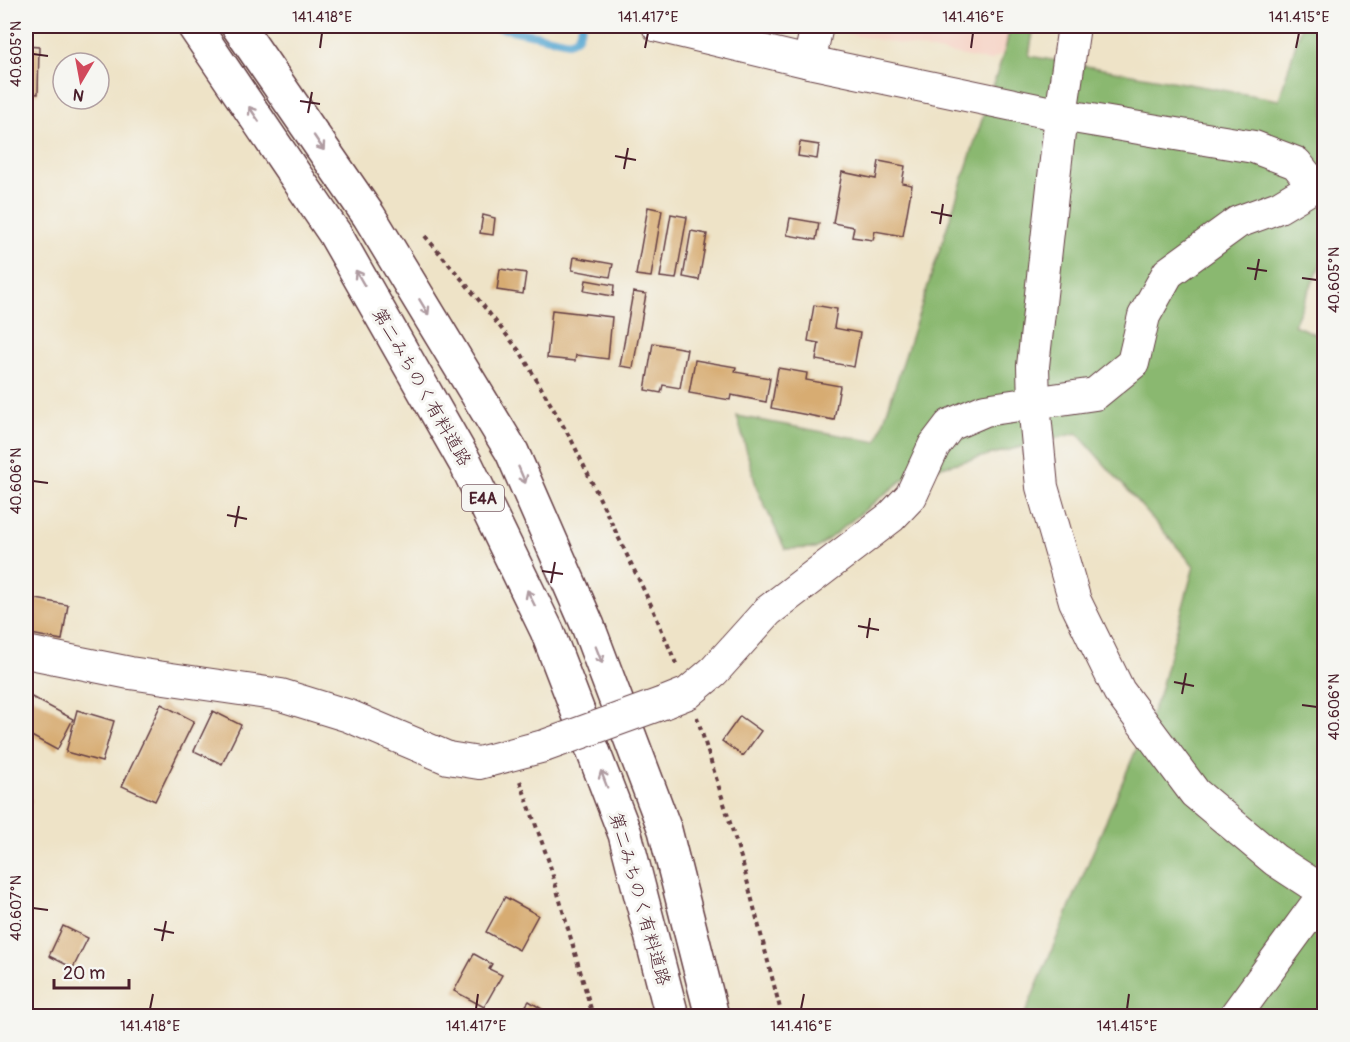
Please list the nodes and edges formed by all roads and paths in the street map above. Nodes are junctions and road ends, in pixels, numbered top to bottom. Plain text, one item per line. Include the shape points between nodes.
1 (194, 26) edge
2 (238, 26) edge
3 (658, 26) edge
4 (817, 26) edge
5 (1074, 26) edge
6 (809, 63) junction
7 (1061, 115) junction
8 (1320, 183) edge
9 (425, 237) dead end
10 (1034, 404) junction
11 (26, 652) edge
12 (675, 698) junction
13 (510, 755) junction
14 (1324, 893) edge
15 (593, 1017) edge
16 (672, 1017) edge
17 (712, 1017) edge
18 (782, 1017) edge
19 (1235, 1017) edge

16 -> 1 highway, 第二みちのく有料道路 / E4A via 625,834 547,631 466,464 335,234
2 -> 17 highway, E4A via 369,216 512,452 588,626 665,830
3 - 6 street
4 - 6 street
5 - 7 street
6 - 7 street
7 - 8 street via 1254,147 1296,163
7 - 10 street via 1033,366
8 - 10 street via 1278,207 1238,222 1168,273 1144,316 1133,363 1095,394
9 - 12 path via 521,353 566,431 652,607
10 - 12 street via 985,410 950,425 934,446 911,496 891,517 768,611 714,671
10 - 14 street via 1042,487 1075,601 1119,691 1195,793 1275,860
11 - 13 street via 130,673 281,695 349,716 448,758 479,764
12 - 13 street, bridge
12 - 18 path via 703,734 742,861
13 - 15 path via 549,862
14 - 19 street

